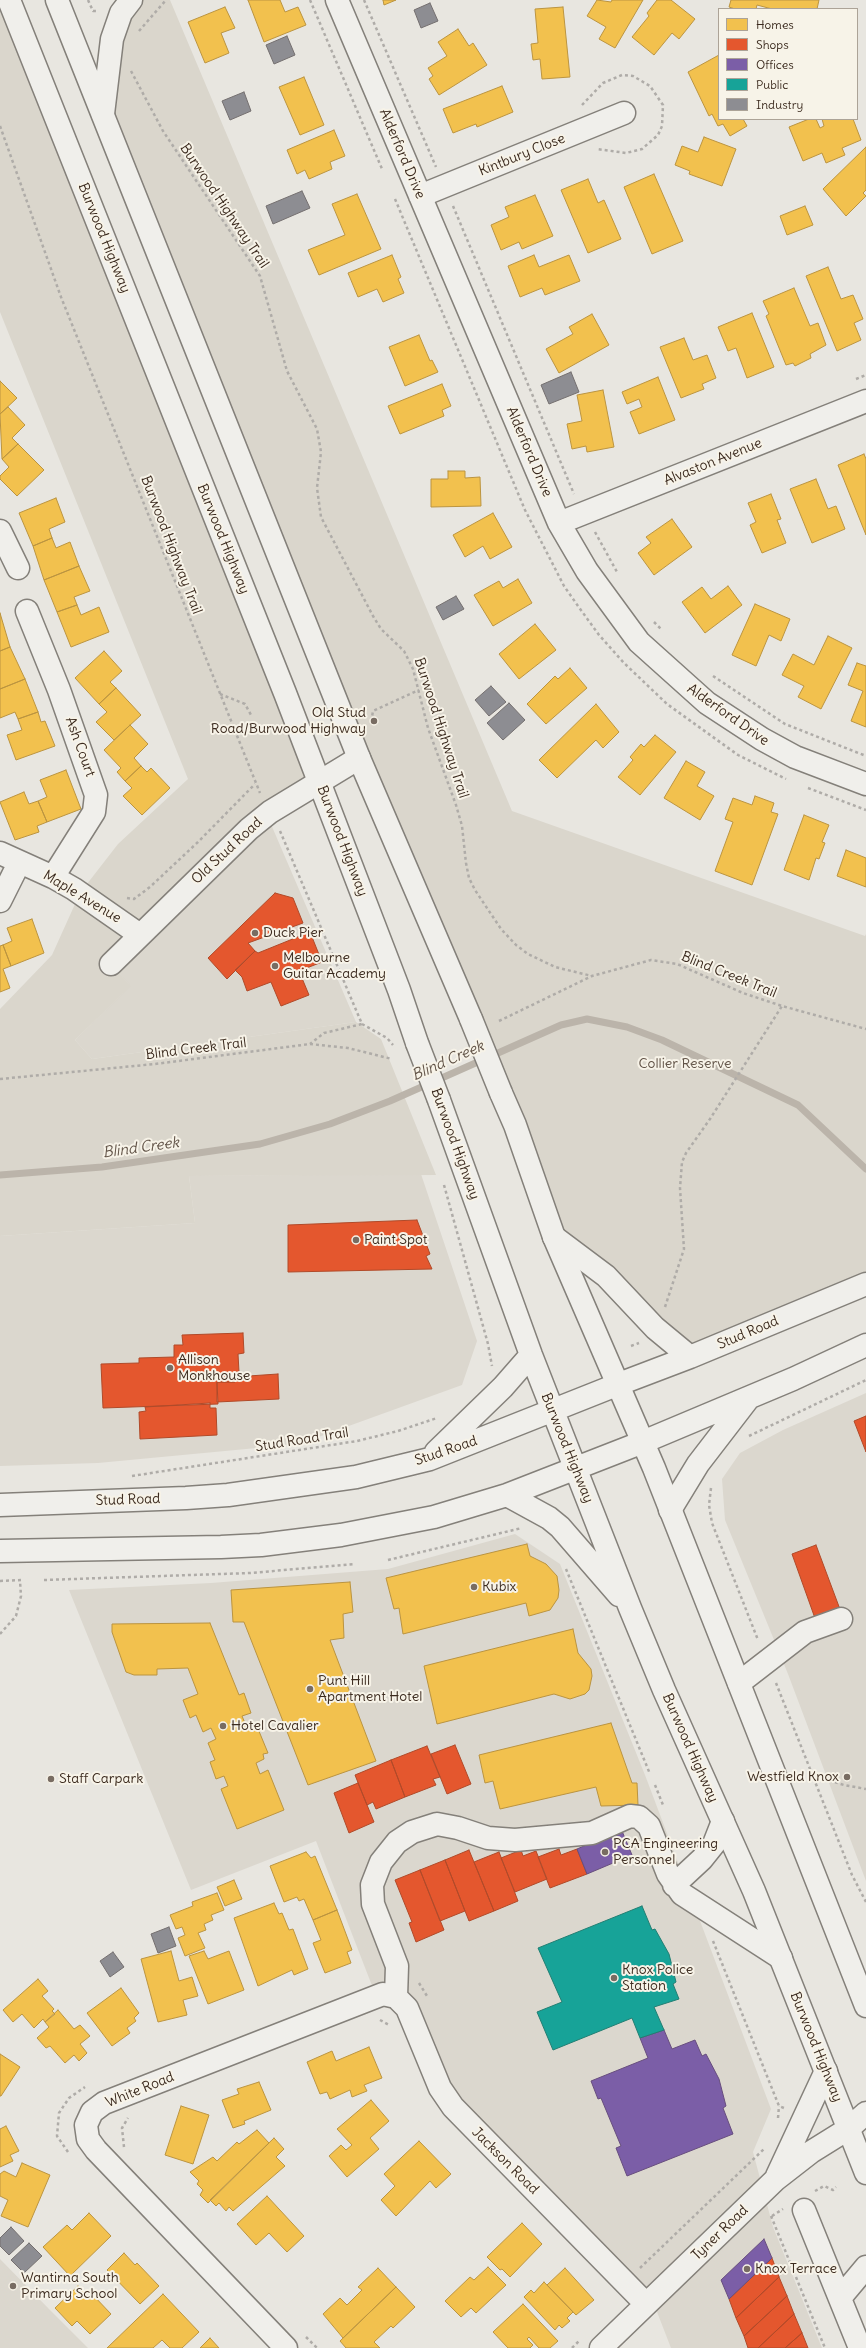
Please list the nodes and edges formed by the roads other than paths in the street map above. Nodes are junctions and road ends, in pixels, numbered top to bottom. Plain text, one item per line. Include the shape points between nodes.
1 (9, 0) edge
2 (57, 0) edge
3 (131, 0) edge
4 (337, 0) edge
5 (624, 113) dead end
6 (103, 114) junction
7 (420, 196) junction
8 (866, 401) edge
9 (560, 523) junction
10 (0, 531) edge
11 (18, 568) dead end
12 (27, 611) dead end
13 (359, 758) junction
14 (319, 782) junction
15 (866, 784) edge
16 (0, 853) edge
17 (20, 863) junction
18 (53, 877) junction
19 (0, 901) edge
20 (140, 935) junction
21 (111, 964) dead end
22 (554, 1237) junction
23 (866, 1284) edge
24 (866, 1345) edge
25 (531, 1355) junction
26 (690, 1357) junction
27 (619, 1384) junction
28 (748, 1398) junction
29 (553, 1412) junction
30 (643, 1442) junction
31 (430, 1459) junction
32 (577, 1469) junction
33 (507, 1495) junction
34 (0, 1505) edge
35 (670, 1510) junction
36 (0, 1551) edge
37 (630, 1608) junction
38 (841, 1619) dead end
39 (739, 1683) junction
40 (723, 1821) junction
41 (674, 1885) junction
42 (780, 1958) junction
43 (396, 1996) junction
44 (866, 2006) edge
45 (826, 2071) junction
46 (866, 2114) edge
47 (857, 2126) edge
48 (866, 2173) edge
49 (775, 2180) junction
50 (800, 2204) road end
51 (866, 2267) edge
52 (840, 2298) junction
53 (646, 2304) junction
54 (286, 2348) edge
55 (601, 2348) edge
56 (860, 2348) edge

1 - 14 main road, Burwood Highway
2 - 6 main road
3 - 6 main road via 121,13 112,39
4 - 7 main road, Alderford Drive
5 - 7 main road, Kintbury Close
6 - 13 main road
7 - 9 main road, Alderford Drive
8 - 9 main road, Alvaston Avenue
9 - 15 main road, Alderford Drive via 587,571 622,621 639,642 684,684 707,703 762,739 814,766
10 - 11 main road
12 - 18 main road, Ash Court via 62,698 96,795 94,812
13 - 14 main road, Old Stud Road
13 - 22 main road, bridge via 502,1093
14 - 20 main road, Old Stud Road via 270,812 249,829
14 - 25 main road, Burwood Highway, bridge via 399,990
16 - 17 main road, Maple Avenue
17 - 18 main road, Maple Avenue
17 - 19 main road
18 - 20 main road, Maple Avenue
20 - 21 main road, Old Stud Road
22 - 26 main road via 606,1276 655,1328
22 - 27 main road
23 - 26 main road, Stud Road
24 - 28 main road
25 - 29 main road, Burwood Highway
25 - 31 main road via 503,1387
26 - 27 main road, Stud Road
27 - 29 main road, Stud Road
27 - 30 main road
28 - 30 main road
28 - 35 main road via 698,1464
29 - 31 main road, Stud Road
29 - 32 main road, Burwood Highway
30 - 32 main road
30 - 35 main road
31 - 34 main road, Stud Road via 356,1477 228,1495
32 - 33 main road
32 - 37 main road, Burwood Highway
33 - 36 main road via 434,1517 302,1541 222,1547
33 - 37 main road via 549,1518 560,1527
35 - 39 main road
37 - 40 main road, Burwood Highway
38 - 39 main road via 805,1632
39 - 44 main road
40 - 41 main road via 714,1844
40 - 42 main road, Burwood Highway
41 - 42 main road via 689,1900
41 - 43 main road via 651,1829 643,1819 630,1816 592,1833 499,1840 437,1824 419,1828 391,1848 381,1862 372,1885 371,1894 398,1972
42 - 45 main road, Burwood Highway
43 - 53 main road, Jackson Road via 407,2008 440,2088 453,2107
43 - 54 main road, White Road via 376,1996 112,2100 92,2112 86,2125 88,2139 96,2150
45 - 47 main road, Burwood Highway
45 - 49 main road
46 - 47 main road, Tyner Road
47 - 48 main road, Burwood Highway
47 - 49 main road, Tyner Road via 811,2152
49 - 53 main road, Tyner Road
50 - 52 main road
51 - 52 main road
52 - 56 main road
53 - 55 main road, Tyner Road

